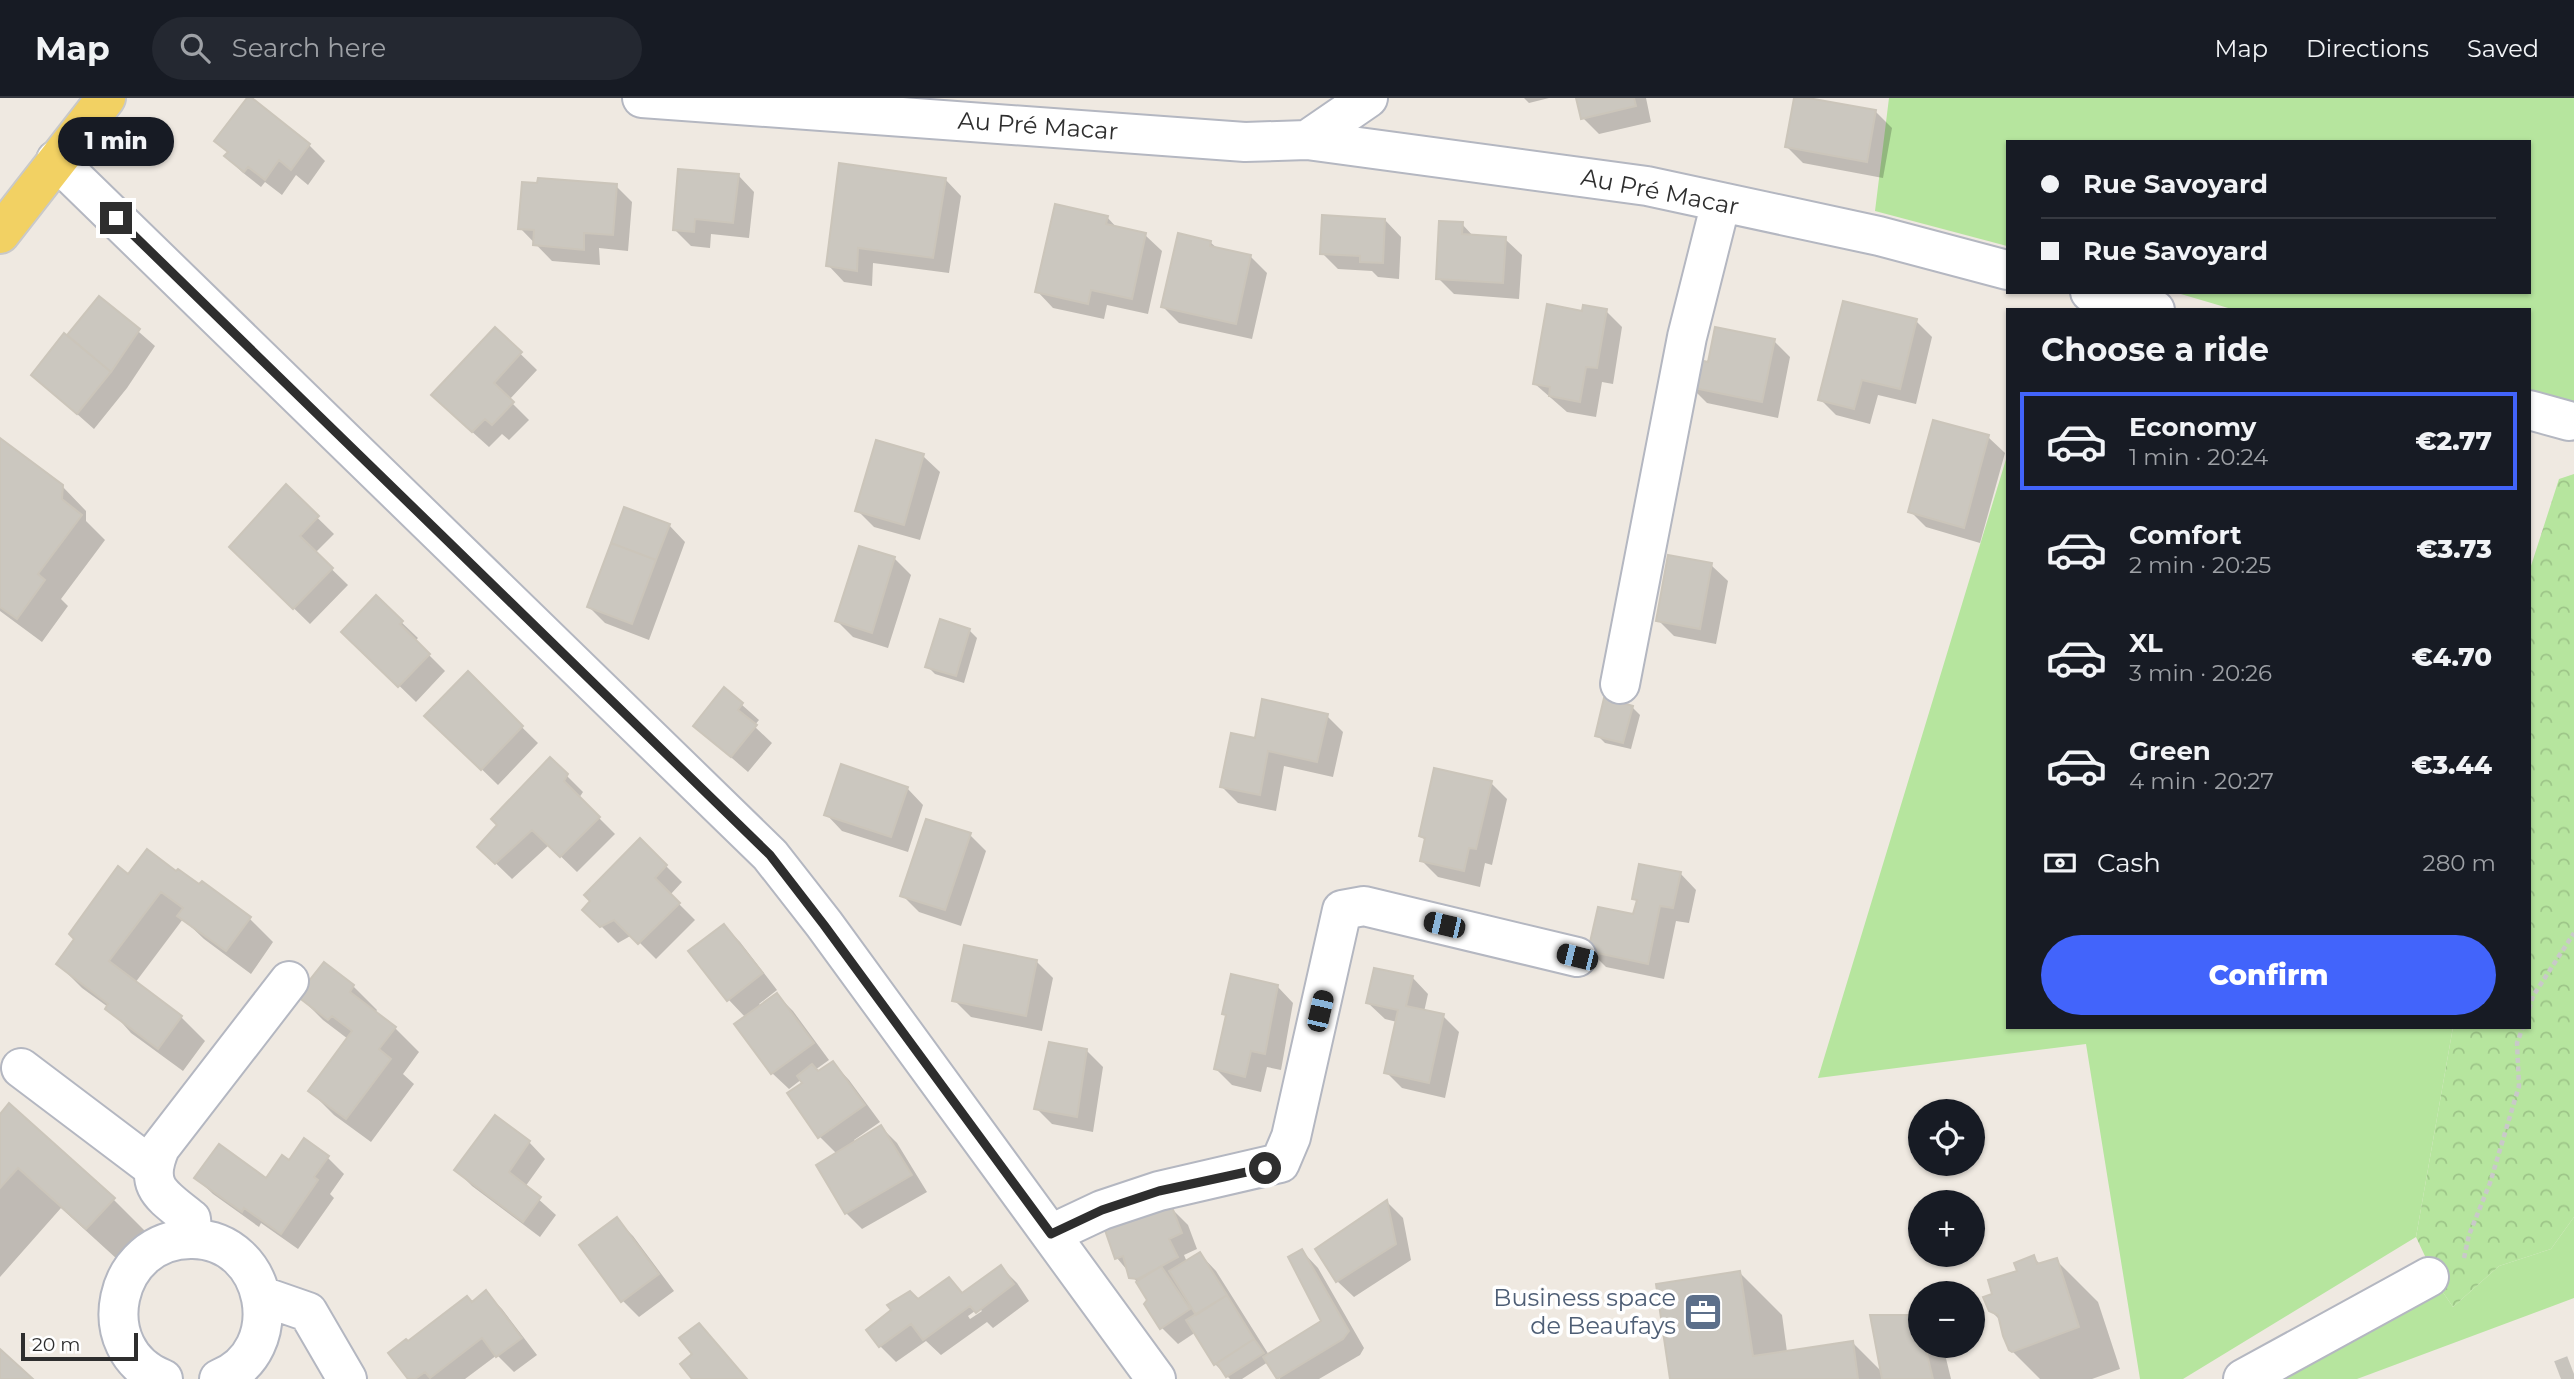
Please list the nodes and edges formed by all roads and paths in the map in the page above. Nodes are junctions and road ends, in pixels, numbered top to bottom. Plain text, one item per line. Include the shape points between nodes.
1 (106, 98) edge
2 (642, 98) edge
3 (1368, 98) edge
4 (1307, 140) junction
5 (56, 160) junction
6 (1721, 202) junction
7 (0, 234) edge
8 (2006, 270) edge
9 (2097, 294) edge
10 (2148, 308) edge
11 (2531, 411) edge
12 (2569, 421) dead end
13 (1620, 684) dead end
14 (2574, 933) edge
15 (1577, 957) dead end
16 (289, 981) dead end
17 (2531, 1002) edge
18 (2522, 1029) edge
19 (21, 1068) dead end
20 (152, 1167) junction
21 (1051, 1234) junction
22 (193, 1238) junction
23 (2429, 1277) joint
24 (262, 1296) junction
25 (163, 1379) edge
26 (219, 1379) edge
27 (347, 1379) edge
28 (1156, 1379) edge
29 (2243, 1379) edge

1 - 5 main road
2 - 4 street, Au Pré Macar via 1245,142
3 - 4 street
4 - 6 street, Au Pré Macar via 1634,184
5 - 7 main road
5 - 21 street via 770,855
6 - 8 street, Au Pré Macar
6 - 13 street via 1687,337
9 - 10 street
11 - 12 street
14 - 17 path
15 - 21 street via 1364,906 1342,910 1291,1137 1280,1163 1159,1191
16 - 20 street via 160,1148
18 - 23 path via 2517,1043 2519,1086 2462,1264
19 - 20 street
20 - 22 street via 158,1192 191,1219
21 - 28 street
22 - 24 street via 216,1243 237,1255 253,1274
22 - 25 street via 169,1242 147,1253 130,1270 120,1292 117,1316 123,1340 135,1360
23 - 29 street
24 - 26 street via 263,1321 257,1344 242,1363
24 - 27 street via 308,1312

